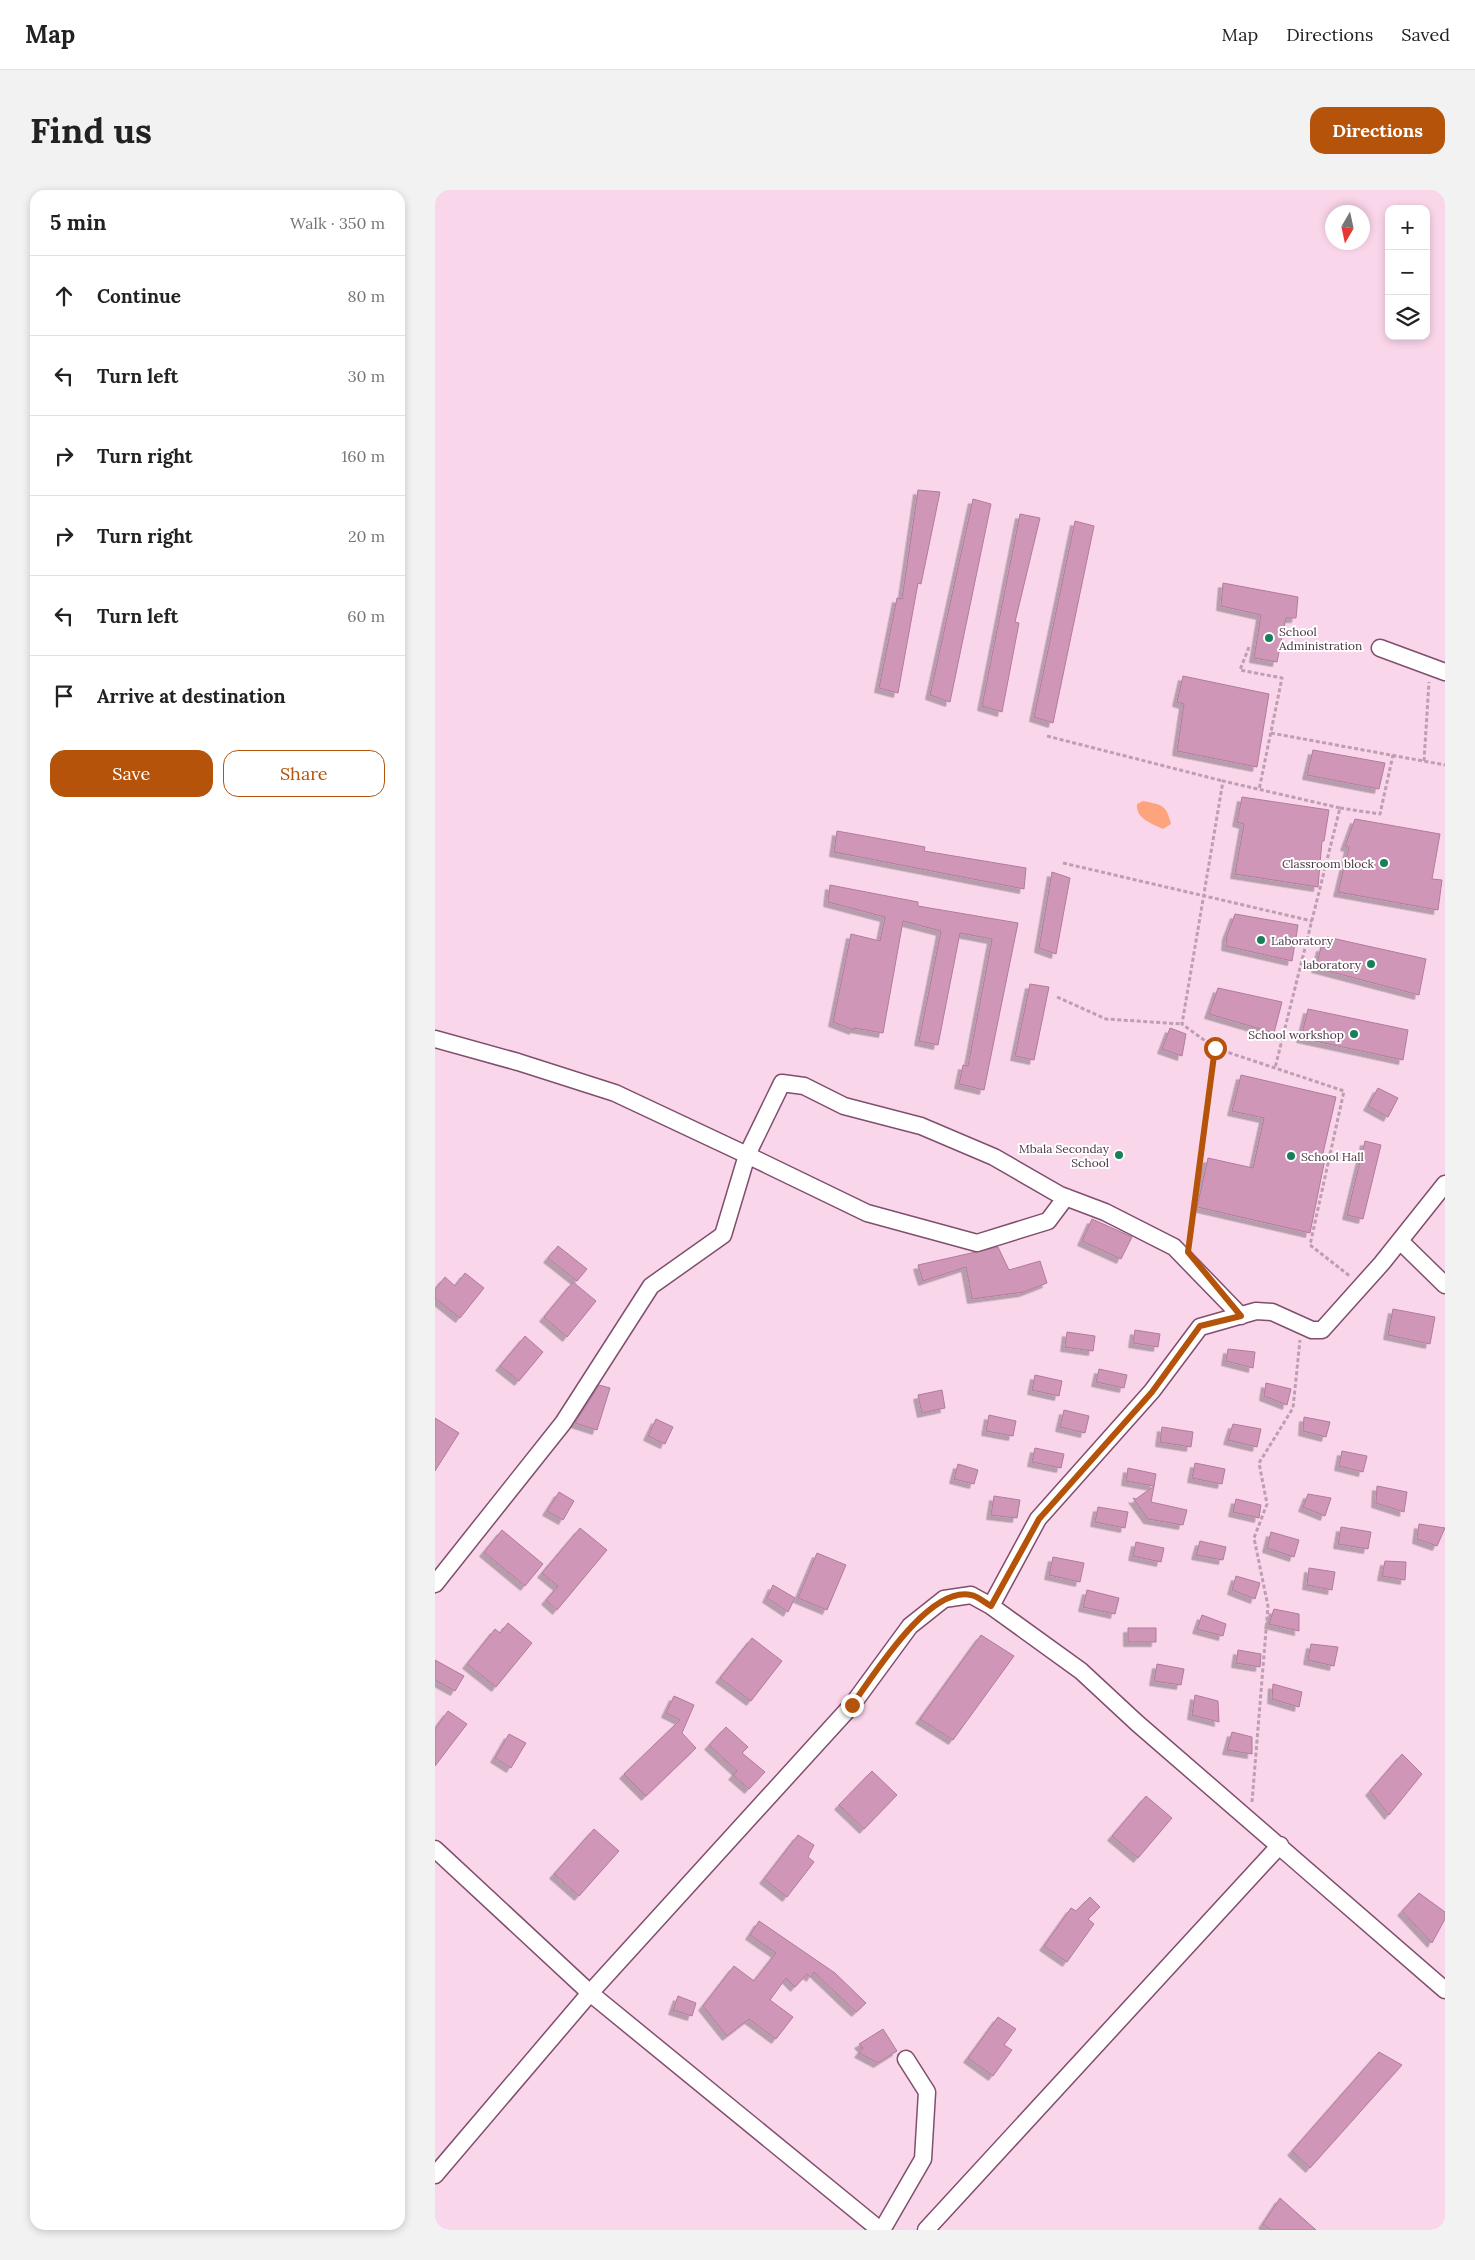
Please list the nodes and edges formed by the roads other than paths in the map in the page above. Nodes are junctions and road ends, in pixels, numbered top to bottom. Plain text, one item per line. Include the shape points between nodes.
1 (1380, 648) dead end
2 (1445, 672) edge
3 (435, 1040) edge
4 (747, 1155) junction
5 (1445, 1184) edge
6 (1066, 1197) junction
7 (1400, 1241) junction
8 (1445, 1285) edge
9 (1241, 1316) junction
10 (435, 1584) edge
11 (991, 1606) junction
12 (1280, 1845) junction
13 (435, 1849) edge
14 (1445, 1990) edge
15 (590, 1993) junction
16 (906, 2059) dead end
17 (435, 2174) edge
18 (881, 2230) edge
19 (926, 2230) edge

1 - 2 street
3 - 4 street via 615,1093
4 - 6 street via 867,1213 977,1243 1048,1221
4 - 6 street via 782,1083 803,1086 844,1106 921,1126 994,1157
4 - 10 street via 723,1235 651,1286 563,1423
5 - 7 street
6 - 9 street via 1105,1212 1174,1247
7 - 8 street
7 - 9 street via 1322,1330 1312,1330 1271,1312 1256,1310
9 - 11 street via 1200,1326 1152,1392 1039,1519
11 - 12 street via 1081,1671
11 - 15 street via 971,1595 944,1599 910,1626 852,1705
12 - 14 street
12 - 19 street
13 - 15 street
15 - 17 street
15 - 18 street
16 - 18 street via 927,2092 923,2159

